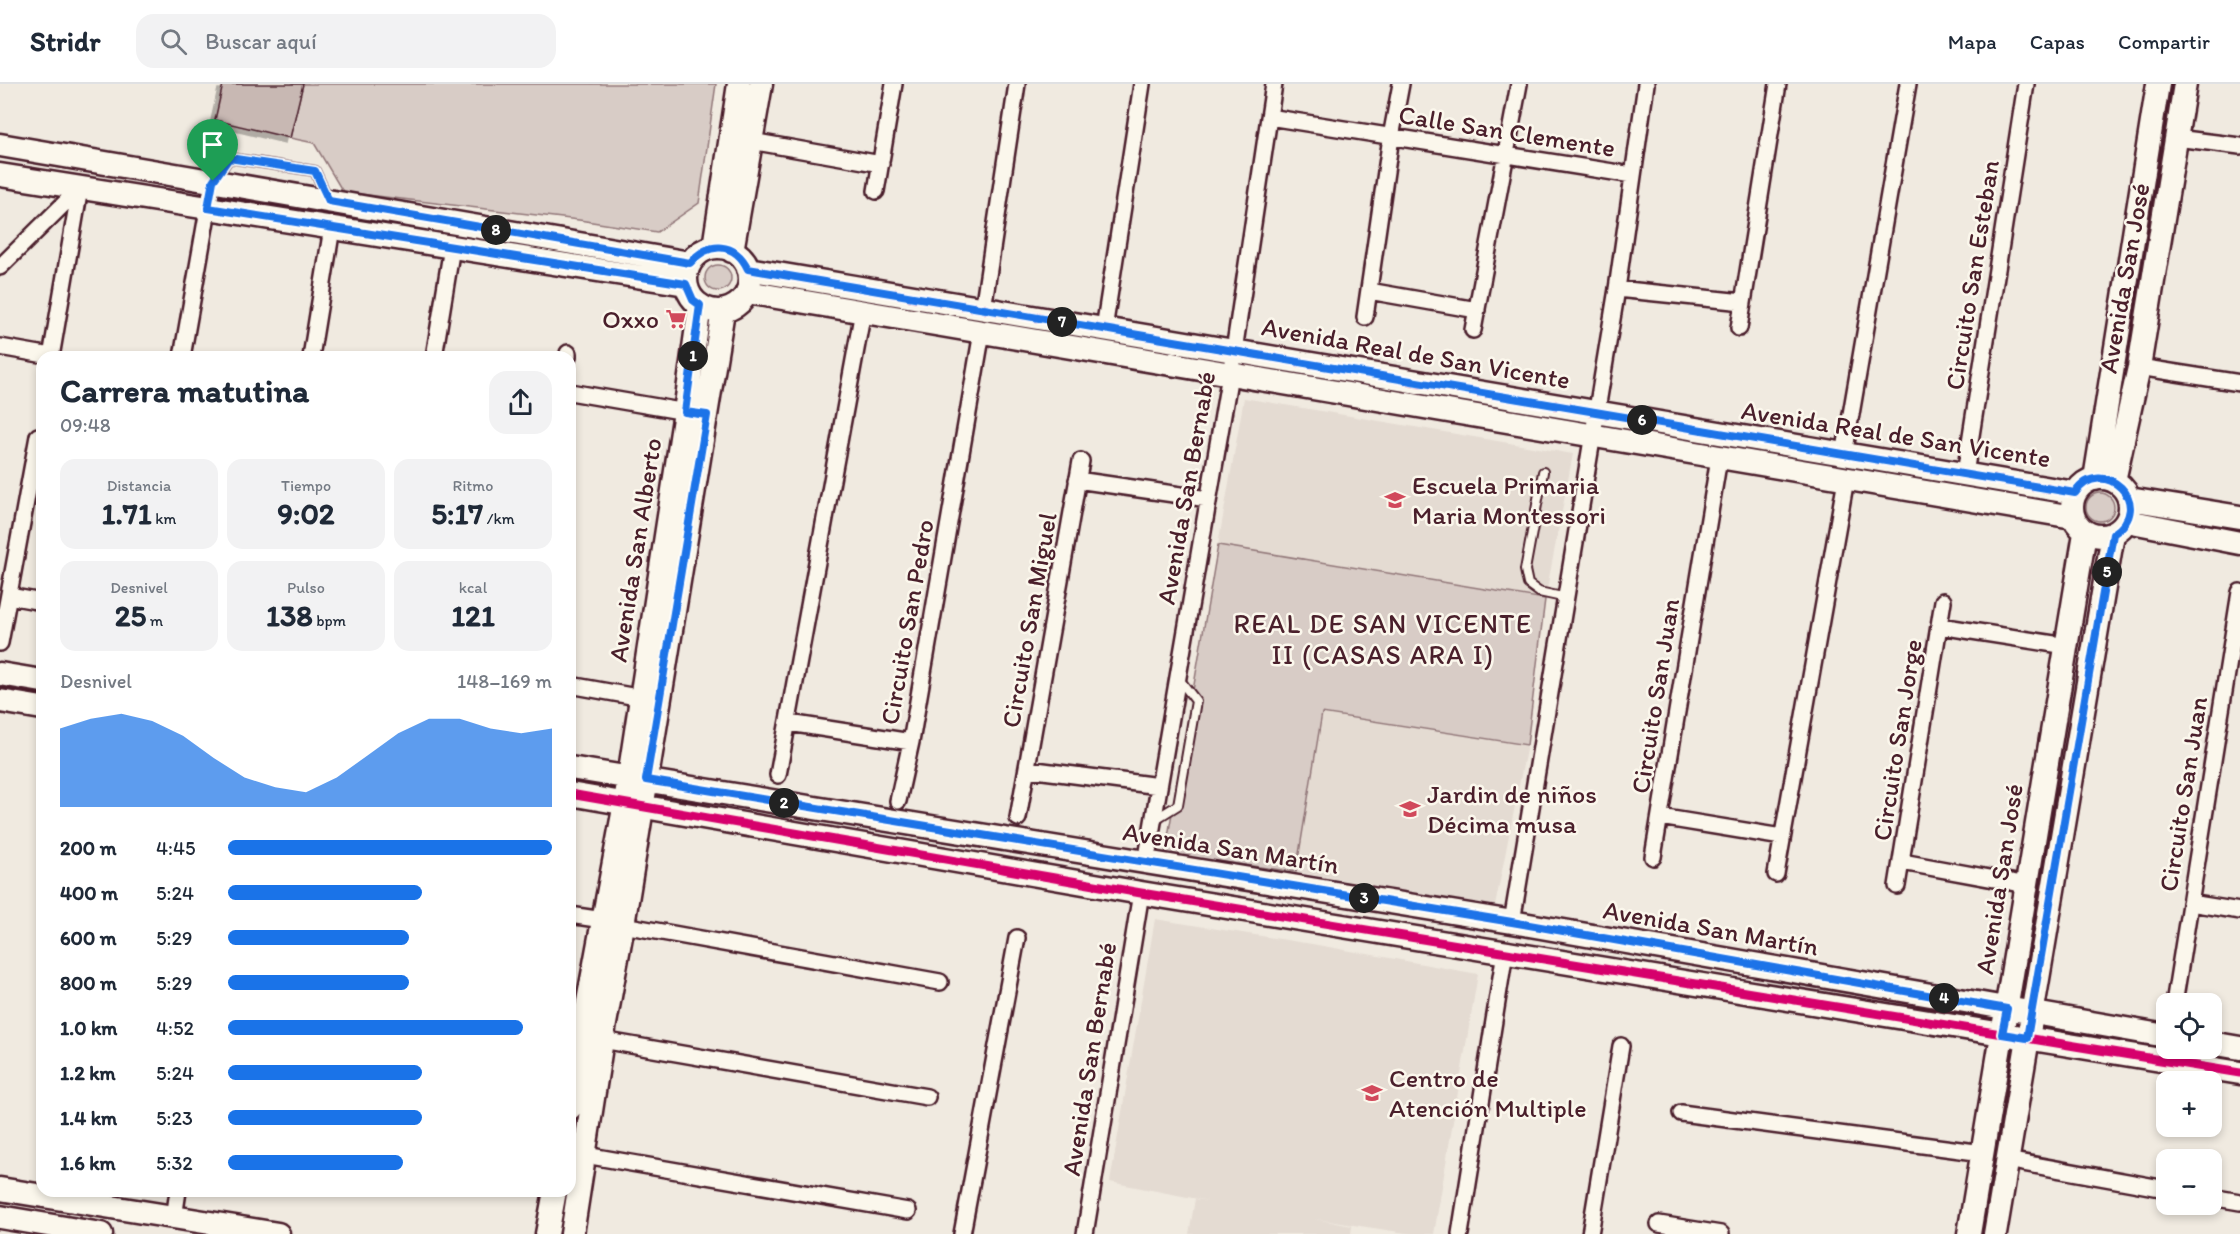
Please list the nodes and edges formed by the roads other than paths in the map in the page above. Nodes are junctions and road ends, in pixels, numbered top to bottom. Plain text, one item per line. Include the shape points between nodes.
1 (739, 84) edge
2 (761, 84) edge
3 (894, 84) edge
4 (1017, 84) edge
5 (1142, 84) edge
6 (1274, 84) edge
7 (1401, 84) edge
8 (1519, 84) edge
9 (1646, 84) edge
10 (1778, 84) edge
11 (1908, 84) edge
12 (2026, 84) edge
13 (2158, 84) edge
14 (2185, 84) edge
15 (1269, 117) junction
16 (1391, 137) junction
17 (2176, 138) junction
18 (751, 141) junction
19 (0, 145) edge
20 (2240, 146) edge
21 (1507, 155) junction
22 (881, 165) junction
23 (0, 175) edge
24 (1632, 175) junction
25 (213, 181) junction
26 (80, 188) junction
27 (876, 191) dead end
28 (208, 208) junction
29 (332, 228) junction
30 (452, 246) junction
31 (723, 249) junction
32 (0, 267) edge
33 (748, 269) junction
34 (688, 273) junction
35 (1617, 289) junction
36 (1369, 291) junction
37 (747, 292) junction
38 (1743, 303) junction
39 (700, 305) junction
40 (983, 309) junction
41 (1477, 310) junction
42 (723, 311) junction
43 (863, 311) junction
44 (1365, 317) dead end
45 (1739, 328) dead end
46 (1104, 329) junction
47 (1473, 330) dead end
48 (982, 332) junction
49 (0, 347) edge
50 (52, 351) edge
51 (184, 351) edge
52 (312, 351) edge
53 (435, 351) edge
54 (1234, 351) junction
55 (36, 353) edge
56 (2139, 367) junction
57 (1230, 374) junction
58 (2240, 383) edge
59 (576, 393) edge
60 (1596, 412) junction
61 (696, 413) junction
62 (1592, 435) junction
63 (1844, 455) junction
64 (1719, 458) junction
65 (1081, 461) dead end
66 (1543, 472) dead end
67 (1965, 474) junction
68 (36, 479) edge
69 (1846, 479) junction
70 (1077, 480) junction
71 (2104, 480) junction
72 (2075, 493) junction
73 (1208, 499) junction
74 (2240, 517) edge
75 (2123, 518) junction
76 (2079, 525) junction
77 (2240, 543) edge
78 (2240, 592) edge
79 (9, 596) junction
80 (1567, 598) junction
81 (36, 601) edge
82 (1943, 601) dead end
83 (1940, 626) junction
84 (0, 643) edge
85 (2067, 646) junction
86 (0, 674) edge
87 (1178, 678) junction
88 (36, 680) edge
89 (576, 686) edge
90 (650, 699) junction
91 (0, 701) edge
92 (36, 707) edge
93 (789, 723) junction
94 (910, 742) junction
95 (576, 769) edge
96 (1028, 769) junction
97 (778, 775) dead end
98 (637, 779) junction
99 (1159, 786) junction
100 (576, 795) edge
101 (898, 801) dead end
102 (633, 804) junction
103 (1660, 817) junction
104 (1018, 818) dead end
105 (1153, 821) junction
106 (1782, 837) junction
107 (1653, 857) dead end
108 (1902, 862) junction
109 (1146, 863) junction
110 (1776, 874) dead end
111 (2027, 885) junction
112 (1897, 886) dead end
113 (1141, 893) junction
114 (2190, 903) junction
115 (2240, 911) edge
116 (576, 916) edge
117 (613, 922) junction
118 (1512, 922) junction
119 (1017, 938) dead end
120 (1505, 952) junction
121 (940, 982) dead end
122 (2176, 993) edge
123 (2007, 1009) junction
124 (2032, 1014) junction
125 (2002, 1034) junction
126 (2156, 1034) edge
127 (584, 1038) edge
128 (2027, 1038) junction
129 (2222, 1045) edge
130 (1622, 1046) dead end
131 (2240, 1048) edge
132 (2240, 1073) edge
133 (576, 1078) edge
134 (927, 1097) dead end
135 (1681, 1113) dead end
136 (1983, 1153) junction
137 (585, 1155) junction
138 (2007, 1160) junction
139 (2156, 1187) edge
140 (0, 1189) edge
141 (36, 1192) edge
142 (42, 1197) edge
143 (64, 1197) edge
144 (177, 1197) edge
145 (554, 1197) edge
146 (2222, 1199) edge
147 (2240, 1202) edge
148 (908, 1211) dead end
149 (0, 1217) edge
150 (174, 1218) junction
151 (1659, 1224) dead end
152 (37, 1229) edge
153 (101, 1234) edge
154 (278, 1234) edge
155 (547, 1234) edge
156 (572, 1234) edge
157 (962, 1234) edge
158 (1085, 1234) edge
159 (1460, 1234) edge
160 (1590, 1234) edge
161 (1721, 1234) edge
162 (1969, 1234) edge
163 (1995, 1234) edge

1 - 31 street
2 - 18 street
3 - 22 street
4 - 40 street
5 - 46 street
6 - 15 street, Avenida San Bernabé
7 - 16 street
8 - 21 street
9 - 24 street
10 - 38 street
11 - 63 street
12 - 67 street, Circuito San Esteban
13 - 71 street, Avenida San José
14 - 17 street, Avenida San José
15 - 16 street, Calle San Clemente
15 - 54 street, Avenida San Bernabé
16 - 21 street, Calle San Clemente
16 - 36 street
17 - 20 street
17 - 56 street, Avenida San José
18 - 22 street
18 - 31 street
19 - 25 street
21 - 24 street, Calle San Clemente
21 - 41 street
22 - 27 street
23 - 26 street
24 - 35 street
25 - 28 street
25 - 34 street
26 - 28 street
26 - 32 street
26 - 50 street
28 - 29 street
28 - 51 street
29 - 30 street
29 - 52 street
30 - 34 street
30 - 53 street
31 - 33 street
31 - 34 street via 705,250
33 - 37 street
33 - 40 street, Avenida Real de San Vicente
34 - 39 street via 693,300
35 - 38 street
35 - 60 street
36 - 41 street
36 - 44 street
37 - 42 street via 738,304
37 - 43 street, Avenida Real de San Vicente
38 - 45 street
39 - 42 street
39 - 61 street, Avenida San Alberto
40 - 46 street, Avenida Real de San Vicente
41 - 47 street
42 - 61 street, Avenida San Alberto
43 - 48 street, Avenida Real de San Vicente
43 - 93 street
46 - 54 street, Avenida Real de San Vicente
48 - 57 street, Avenida Real de San Vicente
48 - 94 street, Circuito San Pedro
49 - 55 street
54 - 57 street, Avenida San Bernabé
54 - 60 street, Avenida Real de San Vicente
56 - 58 street
56 - 71 street, Avenida San José
57 - 62 street, Avenida Real de San Vicente
57 - 73 street, Avenida San Bernabé
59 - 61 street
60 - 62 street
60 - 63 street, Avenida Real de San Vicente
61 - 90 street, Avenida San Alberto
62 - 64 street, Avenida Real de San Vicente
62 - 80 street
63 - 67 street, Avenida Real de San Vicente
64 - 69 street, Avenida Real de San Vicente
64 - 103 street, Circuito San Juan
65 - 70 street
66 - 80 lane via 1525,570 1528,584 1539,592
67 - 72 street, Avenida Real de San Vicente
68 - 79 street
69 - 76 street, Avenida Real de San Vicente
69 - 106 street
70 - 73 street, Circuito San Miguel
70 - 96 street, Circuito San Miguel
71 - 72 street via 2085,482
71 - 75 street via 2121,487
72 - 76 street via 2071,508
73 - 87 street, Avenida San Bernabé
74 - 75 street
75 - 76 street via 2095,536
75 - 77 street
75 - 124 street, Avenida San José
76 - 85 street, Avenida San José
78 - 114 street, Circuito San Juan
79 - 81 street
79 - 84 street
80 - 118 street
82 - 83 street
83 - 85 street, Circuito San Jorge
83 - 108 street, Circuito San Jorge
85 - 111 street, Avenida San José
86 - 88 street
87 - 99 street, Avenida San Bernabé
87 - 105 lane via 1196,701 1180,794 1178,805
89 - 90 street
90 - 98 street, Avenida San Alberto
91 - 92 street
93 - 94 street, Circuito San Pedro
93 - 97 street
94 - 101 street
95 - 98 street, Avenida San Martín
96 - 99 street
96 - 104 street, Circuito San Miguel
98 - 102 street, Avenida San Alberto
98 - 109 street, Avenida San Martín
99 - 105 street, Avenida San Bernabé
100 - 102 street
102 - 113 street
102 - 117 street, Avenida San Alberto
103 - 106 street, Circuito San Juan
103 - 107 street
105 - 109 street, Avenida San Bernabé
106 - 110 street
108 - 111 street, Circuito San Jorge
108 - 112 street
109 - 118 street, Avenida San Martín
111 - 123 street, Avenida San José
113 - 120 street
113 - 158 street, Avenida San Bernabé
114 - 115 street
114 - 122 street, Circuito San Juan
116 - 117 street
117 - 121 street
117 - 127 street, Avenida San Alberto
118 - 123 street, Avenida San Martín
119 - 157 street
120 - 125 street
120 - 159 street
123 - 124 street, Avenida San Martín
123 - 125 street, Avenida San José
124 - 126 street, Avenida San Martín
124 - 128 street, Avenida San José
125 - 128 street
125 - 136 street, Avenida San José
127 - 133 street
127 - 134 street
127 - 137 street
128 - 132 street
128 - 138 street, Avenida San José
129 - 131 street
130 - 160 street
135 - 136 street
136 - 162 street, Avenida San José
137 - 148 street
137 - 156 street
138 - 139 street
138 - 163 street, Avenida San José
140 - 141 street
142 - 152 street
143 - 150 street
144 - 150 street
145 - 155 street
146 - 147 street
149 - 152 street
150 - 154 street
151 - 161 street
152 - 153 street

